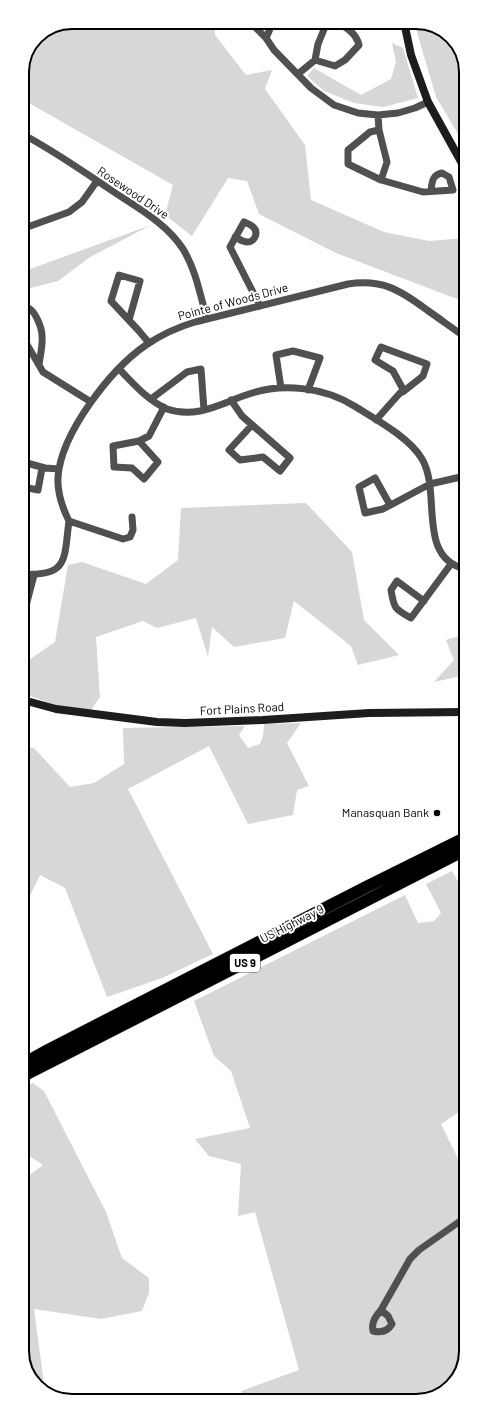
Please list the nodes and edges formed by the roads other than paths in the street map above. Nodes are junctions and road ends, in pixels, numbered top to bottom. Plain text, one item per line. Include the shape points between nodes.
1 (257, 29) edge
2 (270, 29) edge
3 (324, 29) edge
4 (347, 29) edge
5 (405, 29) edge
6 (266, 38) junction
7 (314, 60) junction
8 (298, 74) junction
9 (428, 102) junction
10 (378, 116) junction
11 (379, 130) junction
12 (29, 138) edge
13 (459, 158) edge
14 (381, 180) junction
15 (97, 181) junction
16 (431, 191) dead end
17 (29, 226) edge
18 (235, 237) dead end
19 (260, 306) junction
20 (29, 308) edge
21 (207, 319) junction
22 (129, 320) junction
23 (459, 333) edge
24 (149, 343) junction
25 (29, 349) edge
26 (38, 365) junction
27 (118, 369) junction
28 (281, 388) junction
29 (308, 390) junction
30 (404, 391) junction
31 (151, 400) junction
32 (231, 400) junction
33 (91, 402) junction
34 (164, 407) junction
35 (204, 410) junction
36 (376, 420) junction
37 (252, 425) junction
38 (138, 441) junction
39 (29, 464) edge
40 (42, 468) junction
41 (59, 469) junction
42 (459, 477) edge
43 (430, 484) junction
44 (29, 488) edge
45 (390, 505) junction
46 (132, 517) dead end
47 (69, 521) junction
48 (451, 564) junction
49 (459, 567) edge
50 (29, 575) edge
51 (34, 575) junction
52 (29, 594) edge
53 (424, 601) junction
54 (29, 702) edge
55 (459, 712) edge
56 (459, 841) edge
57 (459, 853) edge
58 (29, 1061) edge
59 (29, 1073) edge
60 (459, 1221) edge
61 (381, 1310) dead end

1 - 6 street
2 - 6 street
3 - 7 street
4 - 7 street via 357,37 359,45 345,60 335,66
5 - 9 street via 411,55
6 - 8 street
7 - 8 street
8 - 10 street via 319,95 334,105
9 - 10 street via 398,113
9 - 13 street
10 - 11 street
11 - 14 street via 387,162
11 - 14 street via 370,132 348,150 348,164
12 - 15 street, Rosewood Drive
14 - 16 street via 423,192
15 - 17 street via 82,202 69,212
15 - 21 street, Rosewood Drive via 157,221 176,240 193,269
18 - 19 street via 230,247
19 - 21 street, Pointe of Woods Drive
19 - 23 street, Pointe of Woods Drive via 348,284 378,284 402,292
20 - 26 street via 35,312 42,335
21 - 24 street, Pointe of Woods Drive via 173,330
22 - 22 street via 111,301 119,275 140,281
22 - 24 street
24 - 27 street, Pointe of Woods Drive
25 - 26 street
26 - 33 street via 43,372
27 - 31 street
27 - 33 street, Pointe of Woods Drive
28 - 29 street
28 - 29 street via 276,355 293,351 320,358
28 - 32 street via 258,391
29 - 36 street via 342,400
30 - 30 street via 423,376 427,364 381,346 375,360 393,371
30 - 36 street
31 - 34 street
31 - 35 street via 187,372 201,369
32 - 35 street
32 - 37 street
33 - 41 street, Pointe of Woods Drive via 71,436
34 - 35 street via 182,412
34 - 38 street via 149,436
36 - 43 street via 414,447 424,462
37 - 37 street via 229,450 240,460 263,457 280,471 290,458
38 - 38 street via 113,446 114,467 132,468 144,478 158,462
39 - 40 street
40 - 41 street
40 - 44 street via 38,490
41 - 47 street, Pointe of Woods Drive via 58,492
42 - 43 street
43 - 45 street
43 - 48 street via 436,542 443,556
45 - 45 street via 365,513 359,487 375,478
46 - 47 street via 133,530 130,537 123,539
47 - 51 street via 64,557 60,567 53,572
48 - 49 street
48 - 53 street
50 - 51 street
51 - 52 street
53 - 53 street via 411,618 397,610 391,590 397,581
54 - 55 street, Fort Plains Road via 56,709 157,722 185,723 369,713
56 - 58 highway, US Highway 9 / US 9
57 - 59 highway, US Highway 9 / US 9
60 - 61 street via 410,1259

